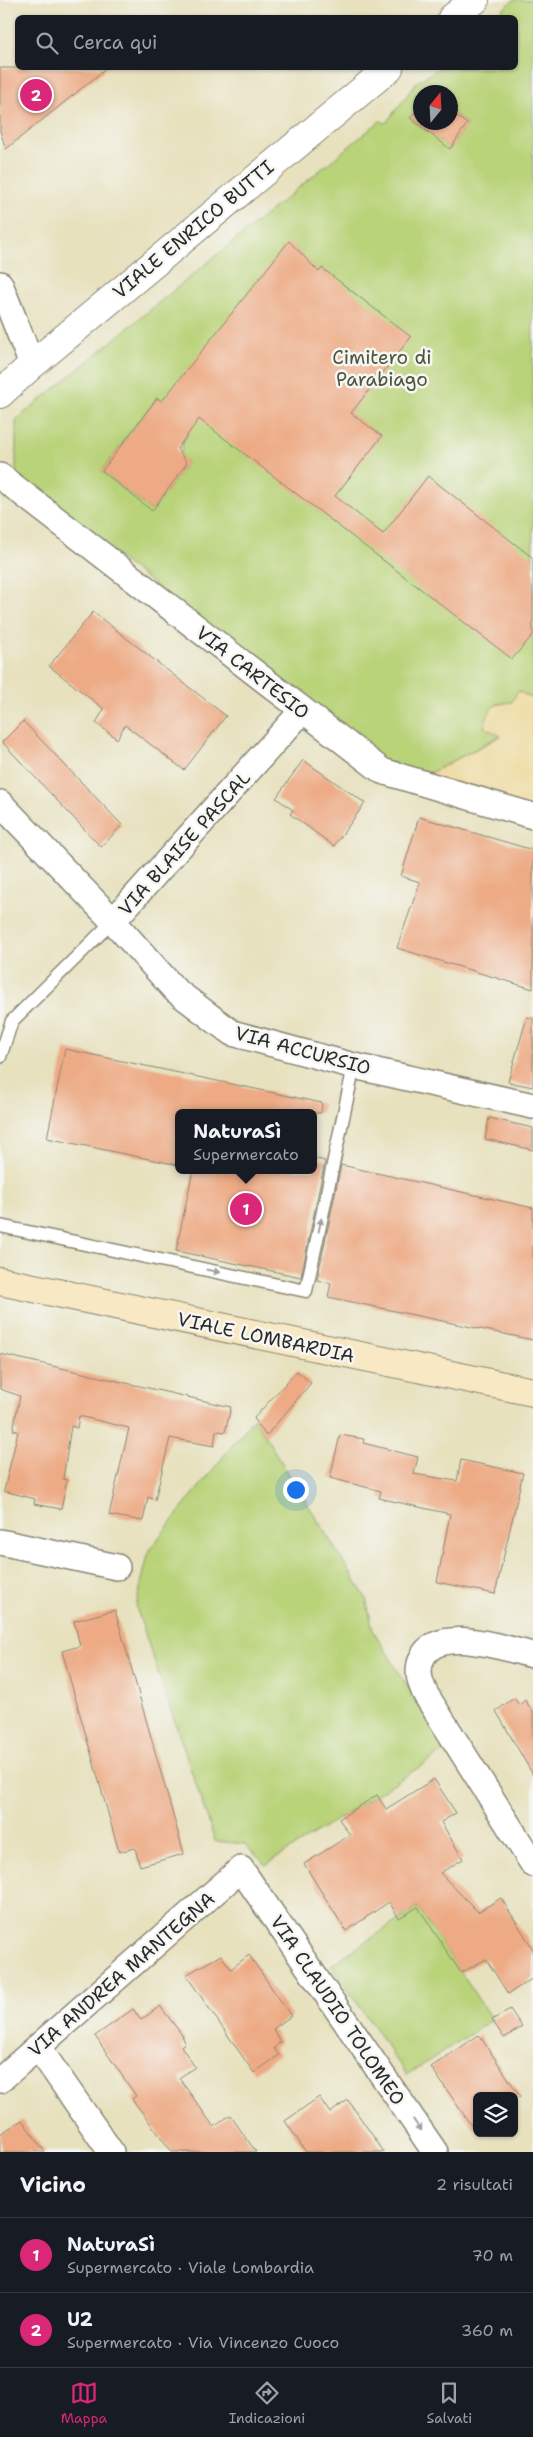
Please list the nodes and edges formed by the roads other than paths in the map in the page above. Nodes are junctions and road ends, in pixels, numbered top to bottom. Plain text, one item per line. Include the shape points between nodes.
1 (475, 0) edge
2 (456, 15) edge
3 (387, 70) edge
4 (0, 284) edge
5 (32, 365) junction
6 (0, 394) edge
7 (0, 476) edge
8 (303, 710) junction
9 (0, 804) edge
10 (533, 816) edge
11 (113, 922) junction
12 (0, 1057) edge
13 (354, 1066) junction
14 (533, 1106) edge
15 (0, 1226) edge
16 (2, 1281) edge
17 (533, 1392) edge
18 (0, 1542) edge
19 (117, 1567) dead end
20 (533, 1655) edge
21 (533, 1864) edge
22 (241, 1868) joint
23 (38, 2047) junction
24 (0, 2080) edge
25 (111, 2152) edge
26 (435, 2152) edge

1 - 2 street
3 - 5 street, VIALE ENRICO BUTTI
4 - 5 street
5 - 6 street, VIALE ENRICO BUTTI
7 - 8 street, VIA CARTESIO
8 - 10 street, VIA CARTESIO via 382,771
8 - 11 street, VIA BLAISE PASCAL
9 - 11 street, VIA BLAISE PASCAL
11 - 12 lane via 12,1021
11 - 13 street, VIA ACCURSIO via 175,990 232,1033
13 - 14 street, VIA ACCURSIO
15 -> 13 lane via 306,1291
16 - 17 main road, VIALE LOMBARDIA
18 - 19 street
20 - 21 street via 466,1641 445,1641 425,1653 420,1663 421,1685
22 - 23 street, VIA ANDREA MANTEGNA
22 -> 26 street, VIA CLAUDIO TOLOMEO
23 - 24 street, VIA ANDREA MANTEGNA
23 - 25 street

